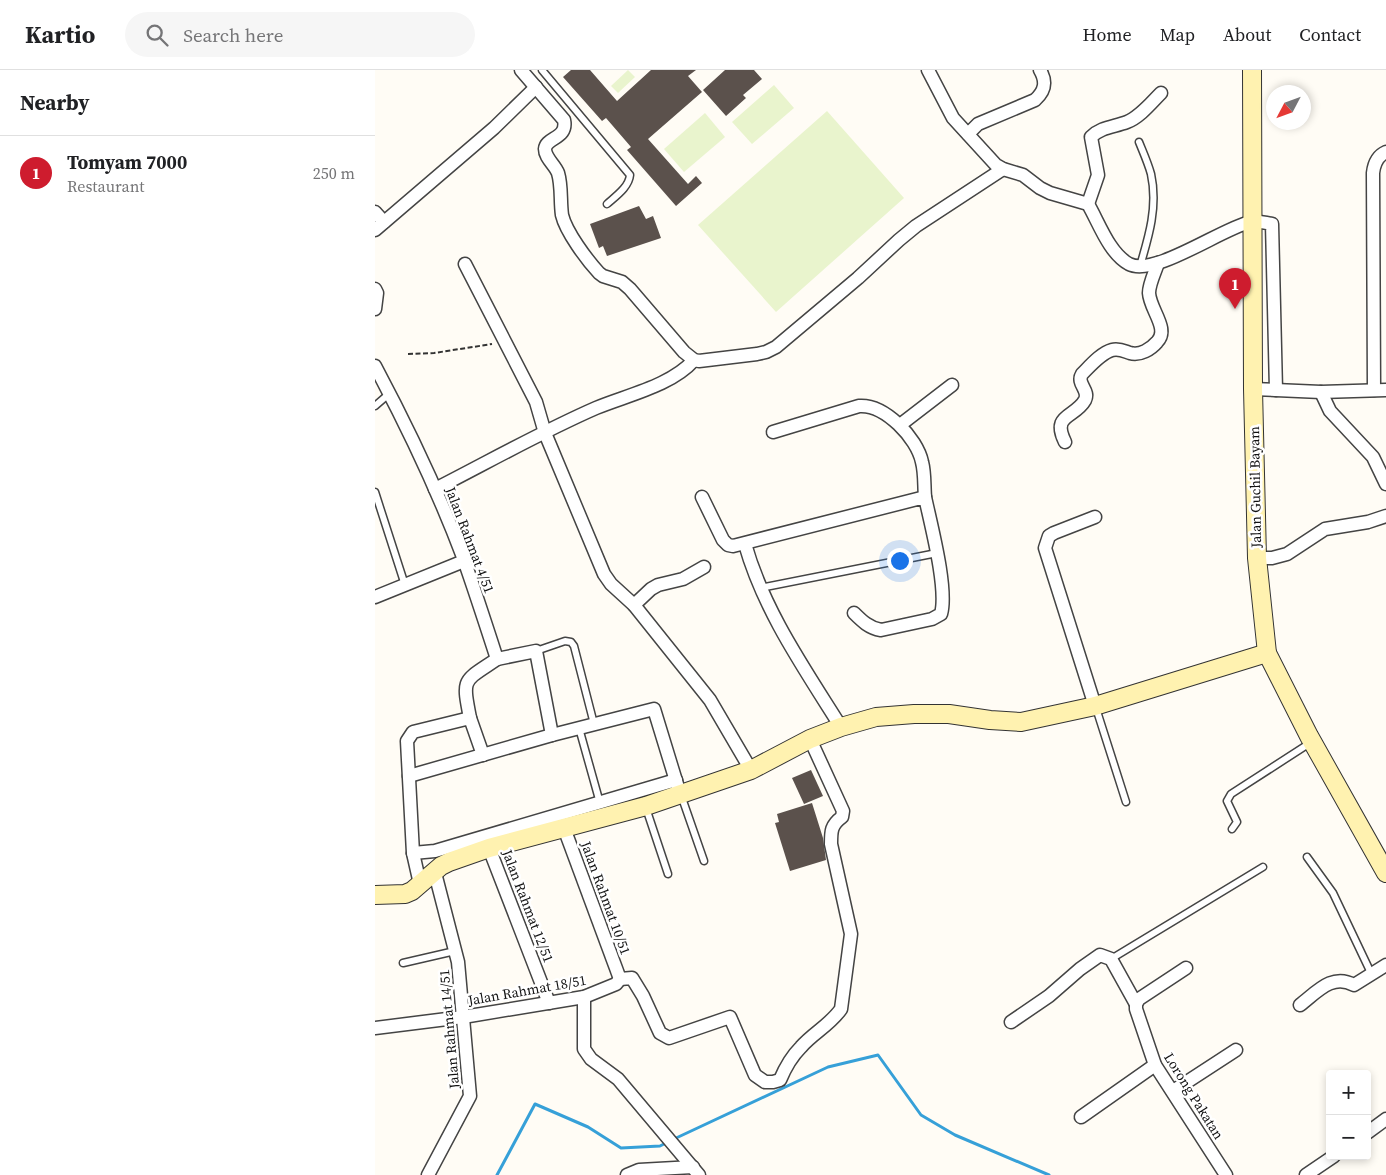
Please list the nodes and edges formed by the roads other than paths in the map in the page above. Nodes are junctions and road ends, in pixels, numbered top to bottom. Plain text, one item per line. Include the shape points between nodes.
1 (521, 70) edge
2 (542, 70) edge
3 (928, 70) edge
4 (1040, 70) edge
5 (1252, 70) edge
6 (536, 87) junction
7 (1161, 93) dead end
8 (968, 134) junction
9 (1139, 142) dead end
10 (1386, 152) edge
11 (1003, 170) junction
12 (607, 204) dead end
13 (1088, 204) junction
14 (375, 212) edge
15 (1251, 221) junction
16 (379, 226) edge
17 (1158, 263) junction
18 (465, 264) dead end
19 (1141, 266) junction
20 (375, 289) edge
21 (375, 308) edge
22 (695, 360) junction
23 (375, 366) edge
24 (952, 385) dead end
25 (1253, 389) junction
26 (1276, 390) junction
27 (1380, 390) edge
28 (1321, 392) junction
29 (390, 393) junction
30 (375, 406) edge
31 (900, 425) junction
32 (773, 432) dead end
33 (545, 433) junction
34 (1065, 442) dead end
35 (1386, 484) edge
36 (435, 488) junction
37 (375, 492) edge
38 (702, 497) dead end
39 (925, 498) junction
40 (1386, 516) edge
41 (1095, 517) dead end
42 (745, 544) junction
43 (937, 553) junction
44 (1257, 558) junction
45 (464, 561) junction
46 (704, 566) dead end
47 (405, 585) junction
48 (759, 588) junction
49 (375, 597) edge
50 (634, 605) junction
51 (854, 613) dead end
52 (536, 651) junction
53 (1267, 653) junction
54 (497, 659) junction
55 (1095, 706) junction
56 (470, 718) junction
57 (594, 724) junction
58 (841, 727) junction
59 (579, 728) junction
60 (553, 735) junction
61 (810, 739) junction
62 (1312, 742) junction
63 (483, 755) junction
64 (751, 770) junction
65 (409, 776) junction
66 (678, 787) junction
67 (1125, 802) dead end
68 (600, 803) junction
69 (646, 806) junction
70 (564, 828) junction
71 (1232, 829) dead end
72 (489, 848) junction
73 (413, 852) junction
74 (1307, 858) dead end
75 (704, 861) dead end
76 (1263, 867) dead end
77 (1385, 870) edge
78 (435, 873) junction
79 (668, 874) dead end
80 (420, 884) junction
81 (375, 895) edge
82 (455, 951) junction
83 (1111, 959) junction
84 (403, 963) dead end
85 (1386, 964) edge
86 (1186, 968) dead end
87 (1371, 973) junction
88 (620, 978) junction
89 (585, 997) junction
90 (549, 1003) junction
91 (1136, 1004) junction
92 (1300, 1005) dead end
93 (463, 1017) junction
94 (1011, 1022) dead end
95 (375, 1028) edge
96 (1236, 1050) dead end
97 (1155, 1065) junction
98 (1173, 1091) junction
99 (1081, 1117) dead end
100 (1386, 1119) edge
101 (1371, 1130) edge
102 (1328, 1160) edge
103 (696, 1171) edge
104 (1222, 1174) edge
105 (428, 1175) edge
106 (627, 1175) edge
107 (1306, 1175) edge

1 - 6 street
2 - 12 lane via 630,175 626,186
3 - 8 street via 949,112
4 - 8 street via 1045,85 1042,94 978,124
5 - 15 street, Jalan Guchil Bayam
6 - 16 street via 494,128
6 - 22 street via 565,124 563,132 545,148 545,152 558,173 562,212 567,226 599,273 622,282 630,289 684,352
7 - 13 street via 1129,122 1108,127 1091,137 1098,175
8 - 11 street
9 - 19 lane via 1151,173 1153,194 1153,214
10 - 27 street via 1374,163 1373,173
11 - 13 street via 1023,175 1050,193
11 - 22 street via 916,226 776,347 757,354
13 - 19 street via 1113,249 1130,265
14 - 16 street
15 - 17 street
15 - 25 street, Jalan Guchil Bayam
15 - 26 street via 1272,224
17 - 19 street
17 - 34 street via 1149,291 1152,308 1163,329 1161,338 1144,352 1132,354 1109,350 1082,374 1080,382 1086,398 1063,419 1060,426
18 - 33 street via 536,402
20 - 21 street
22 - 33 street via 688,368 649,389
23 - 29 street, Jalan Rahmat 4/51
24 - 31 street
25 - 26 street
25 - 44 street, Jalan Guchil Bayam
26 - 28 street
27 - 28 street
28 - 35 street via 1330,411 1373,457
29 - 30 lane
29 - 36 street, Jalan Rahmat 4/51
31 - 32 street via 869,405
31 - 39 street via 922,461
33 - 36 street
33 - 50 street via 604,574
36 - 45 street, Jalan Rahmat 4/51
37 - 47 lane
38 - 42 street via 728,546
39 - 42 street
39 - 43 street
40 - 44 street via 1325,529 1287,554
41 - 55 street via 1049,536 1045,548
42 - 48 street
43 - 48 lane
43 - 51 street via 943,605 941,614 932,619 881,630 865,624
44 - 53 street, Jalan Guchil Bayam
45 - 47 street
45 - 54 street, Jalan Rahmat 4/51
46 - 50 street via 683,579 658,585
47 - 49 street
48 - 58 street via 773,618
50 - 64 street via 710,700
52 - 54 street
52 - 57 lane via 571,642
52 - 60 street
53 - 55 street
53 - 62 street, Jalan Guchil Bayam
54 - 56 street via 467,682 465,691
55 - 58 street via 1021,722 949,714 914,714 876,717
55 - 67 lane
56 - 63 street
56 - 65 street via 413,732 407,741
57 - 59 street
57 - 66 street via 653,709
58 - 61 street
59 - 60 street
59 - 68 lane
60 - 63 street
61 - 64 street
61 - 88 street via 843,811 831,829 831,844 851,934 841,1009 834,1019 801,1047 780,1080 765,1082 755,1075 730,1017 669,1038 660,1033 632,978
62 - 71 lane via 1231,794 1227,801 1237,822
62 - 77 street, Jalan Guchil Bayam
63 - 65 street
64 - 66 street
65 - 73 street
66 - 68 street
66 - 69 street
66 - 75 lane
68 - 73 street via 435,851
69 - 70 street
69 - 79 lane
70 - 72 street
70 - 88 street, Jalan Rahmat 10/51
72 - 78 street via 449,862
72 - 90 street, Jalan Rahmat 12/51
73 - 80 street
74 - 87 lane via 1333,893
76 - 83 lane
78 - 80 street
78 - 82 street, Jalan Rahmat 14/51
80 - 81 street via 405,894
82 - 84 lane
82 - 93 street, Jalan Rahmat 14/51
83 - 91 street, Lorong Pakatan
83 - 94 street via 1100,954
85 - 87 street
86 - 91 street
87 - 92 street via 1354,985 1345,980 1334,981
88 - 89 street, Jalan Rahmat 18/51 via 616,984
89 - 90 street, Jalan Rahmat 18/51
89 - 103 street via 584,1049 591,1059 618,1079
90 - 93 street, Jalan Rahmat 18/51
91 - 97 street, Lorong Pakatan
93 - 95 street, Jalan Rahmat 18/51
93 - 105 street, Jalan Rahmat 14/51 via 470,1096
96 - 98 street
97 - 98 street, Lorong Pakatan
97 - 99 street
98 - 104 street, Lorong Pakatan
100 - 101 street
102 - 107 street
103 - 106 street via 639,1170

